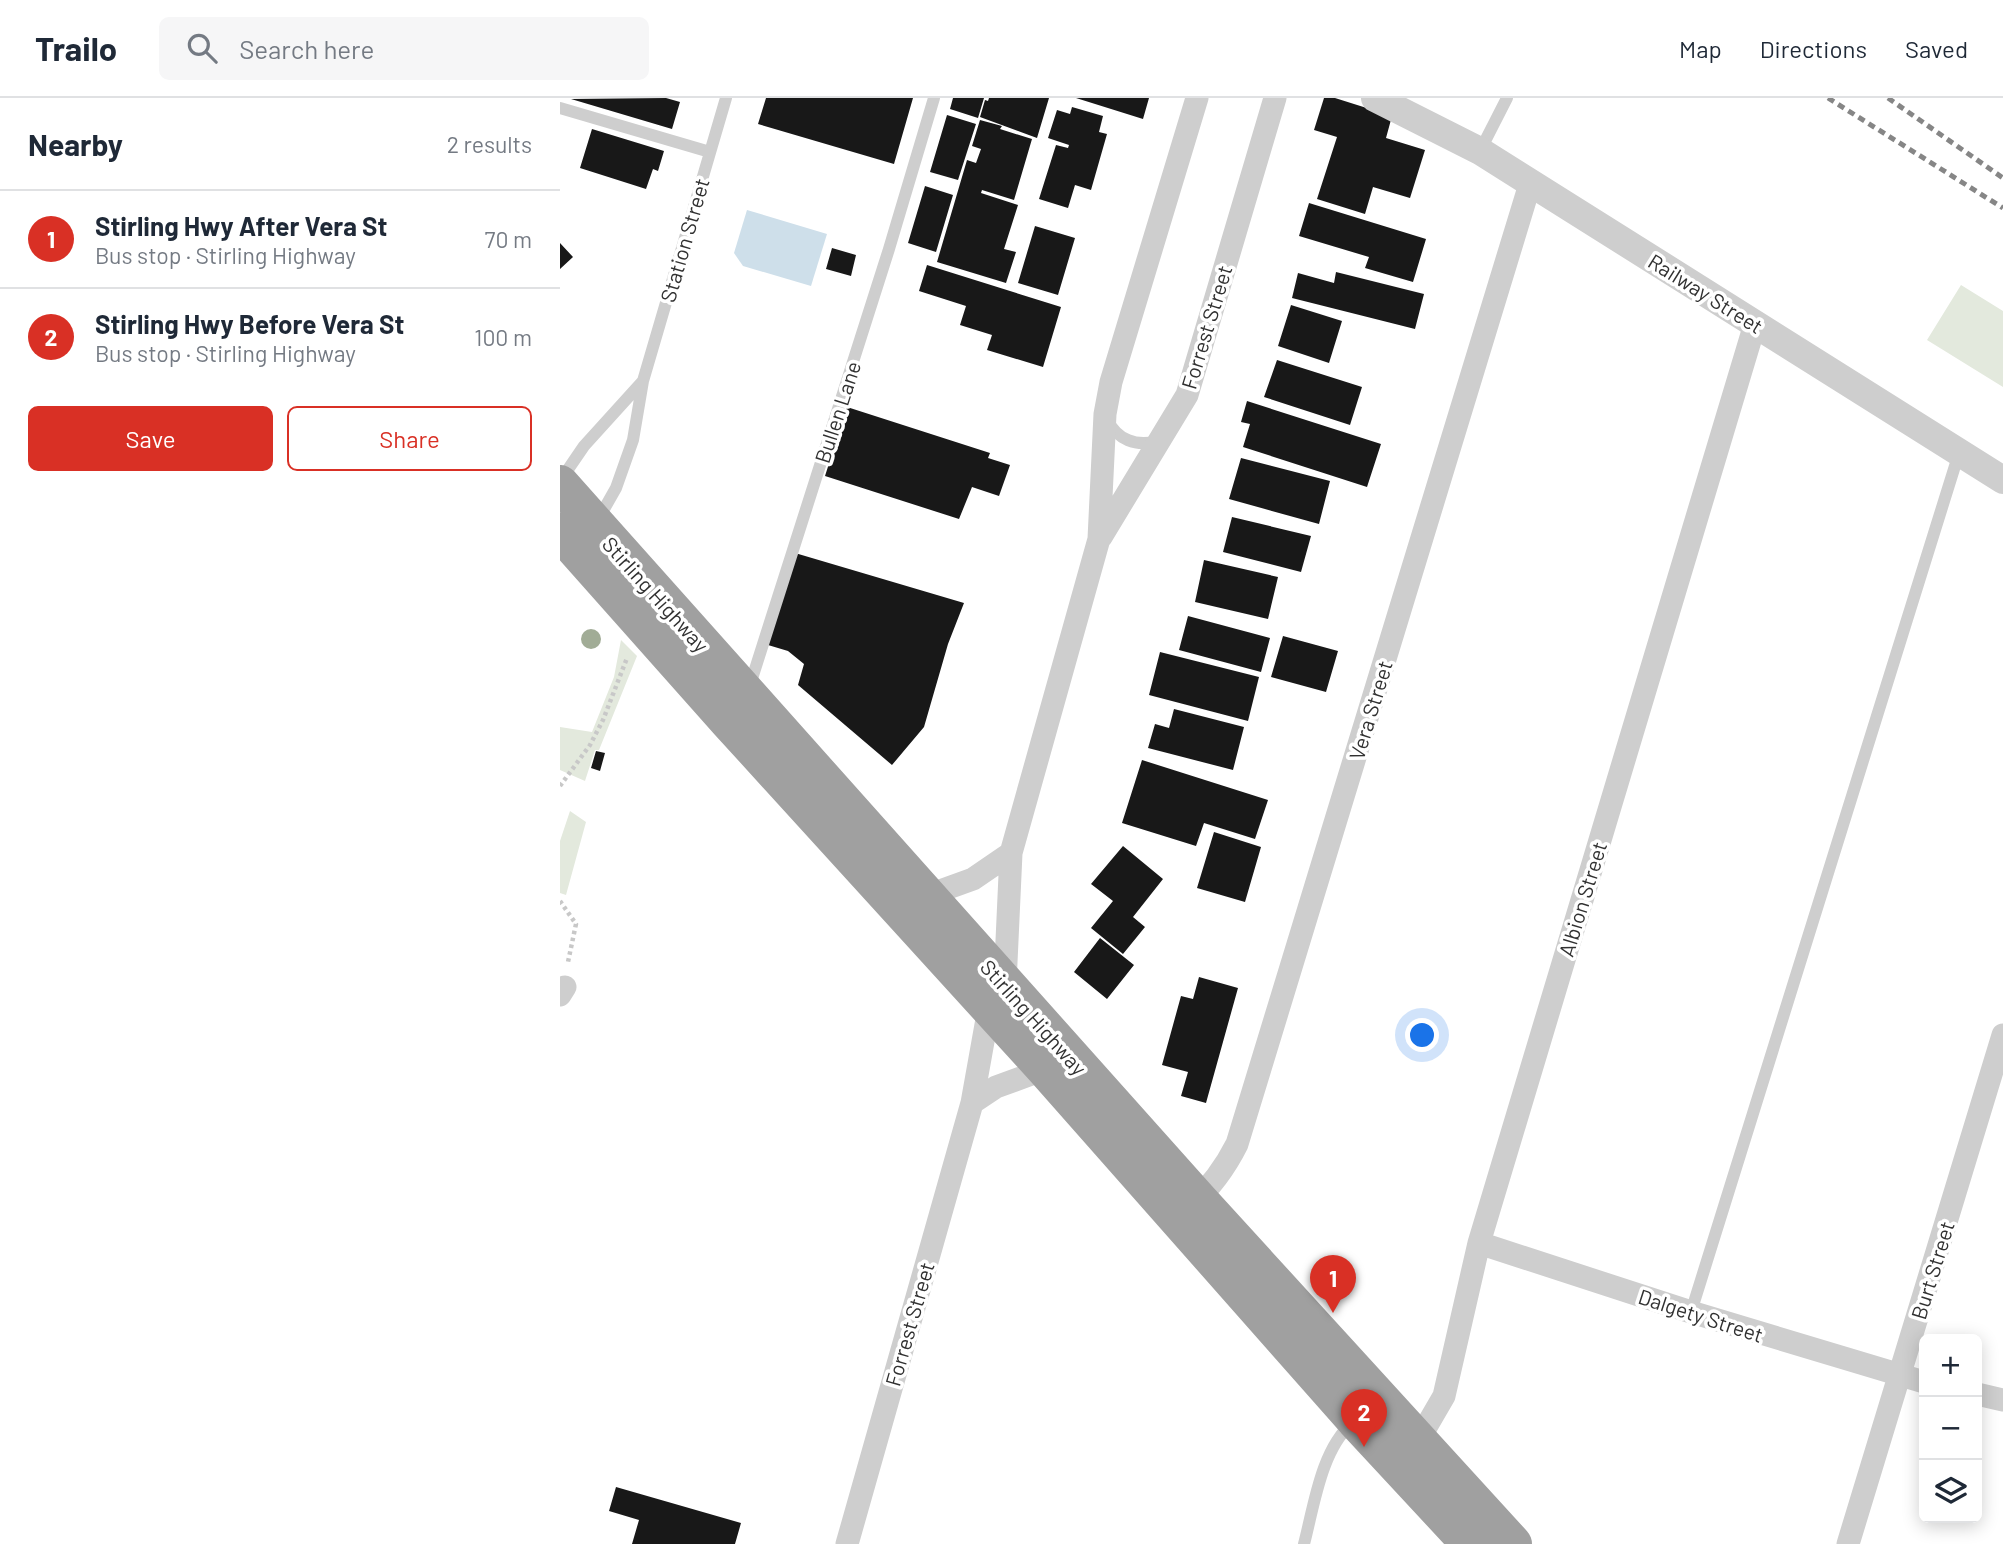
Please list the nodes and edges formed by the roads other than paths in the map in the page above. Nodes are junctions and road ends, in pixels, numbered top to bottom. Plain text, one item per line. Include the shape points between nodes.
1 (726, 98) edge
2 (934, 98) edge
3 (1197, 98) edge
4 (1275, 98) edge
5 (1375, 98) edge
6 (1507, 98) edge
7 (1399, 106) edge
8 (560, 108) edge
9 (1480, 151) junction
10 (710, 152) junction
11 (1530, 184) junction
12 (1755, 324) junction
13 (643, 382) junction
14 (1105, 414) junction
15 (1162, 440) junction
16 (1959, 453) junction
17 (2003, 480) edge
18 (560, 483) edge
19 (579, 535) edge
20 (1099, 539) junction
21 (738, 708) junction
22 (1011, 853) junction
23 (926, 896) junction
24 (997, 996) junction
25 (2003, 1035) edge
26 (1045, 1069) junction
27 (972, 1103) junction
28 (1187, 1208) junction
29 (1479, 1243) junction
30 (1691, 1312) junction
31 (1900, 1376) junction
32 (1919, 1381) edge
33 (1982, 1395) edge
34 (2003, 1400) edge
35 (1355, 1420) junction
36 (1402, 1448) junction
37 (847, 1544) edge
38 (1304, 1544) edge
39 (1470, 1544) edge
40 (1513, 1544) edge
41 (1848, 1544) edge

1 - 10 lane, Station Street
2 - 21 lane, Bullen Lane
3 - 14 street, Forrest Street
4 - 15 street, Forrest Street via 1187,395
5 - 7 street, Railway Street
6 - 9 lane
7 - 9 street, Railway Street
8 - 10 lane
9 - 11 street, Railway Street
10 - 13 lane, Station Street
11 - 12 street, Railway Street
11 - 28 street, Vera Street via 1237,1144 1226,1167
12 - 16 street, Railway Street
12 - 29 street, Albion Street
13 - 18 lane, Station Street via 584,446
13 - 19 lane, Station Street via 633,440 616,488
14 - 15 lane via 1121,437 1134,443
14 - 20 street, Forrest Street
15 - 20 street, Forrest Street
16 - 17 street, Railway Street
16 - 30 lane
18 - 19 highway, Stirling Highway
19 - 21 highway, Stirling Highway
20 - 22 street, Forrest Street
21 - 23 highway, Stirling Highway
21 - 24 highway, Stirling Highway
22 - 23 street via 973,879
22 - 24 street, Forrest Street
23 - 24 highway, Stirling Highway
24 - 26 highway, Stirling Highway
24 - 27 street, Forrest Street
24 - 28 highway, Stirling Highway
25 - 31 street, Burt Street
26 - 27 street via 996,1087
26 - 28 highway, Stirling Highway
27 - 37 street, Forrest Street
28 - 35 highway, Stirling Highway
28 - 36 highway, Stirling Highway
29 - 30 street, Dalgety Street
29 - 36 street, Albion Street via 1444,1396 1426,1427
30 - 31 street, Dalgety Street
31 - 32 street, Dalgety Street
31 - 41 street, Burt Street
33 - 34 street
35 - 36 highway, Stirling Highway
35 - 38 lane via 1341,1432 1328,1456
36 - 39 highway, Stirling Highway
36 - 40 highway, Stirling Highway

